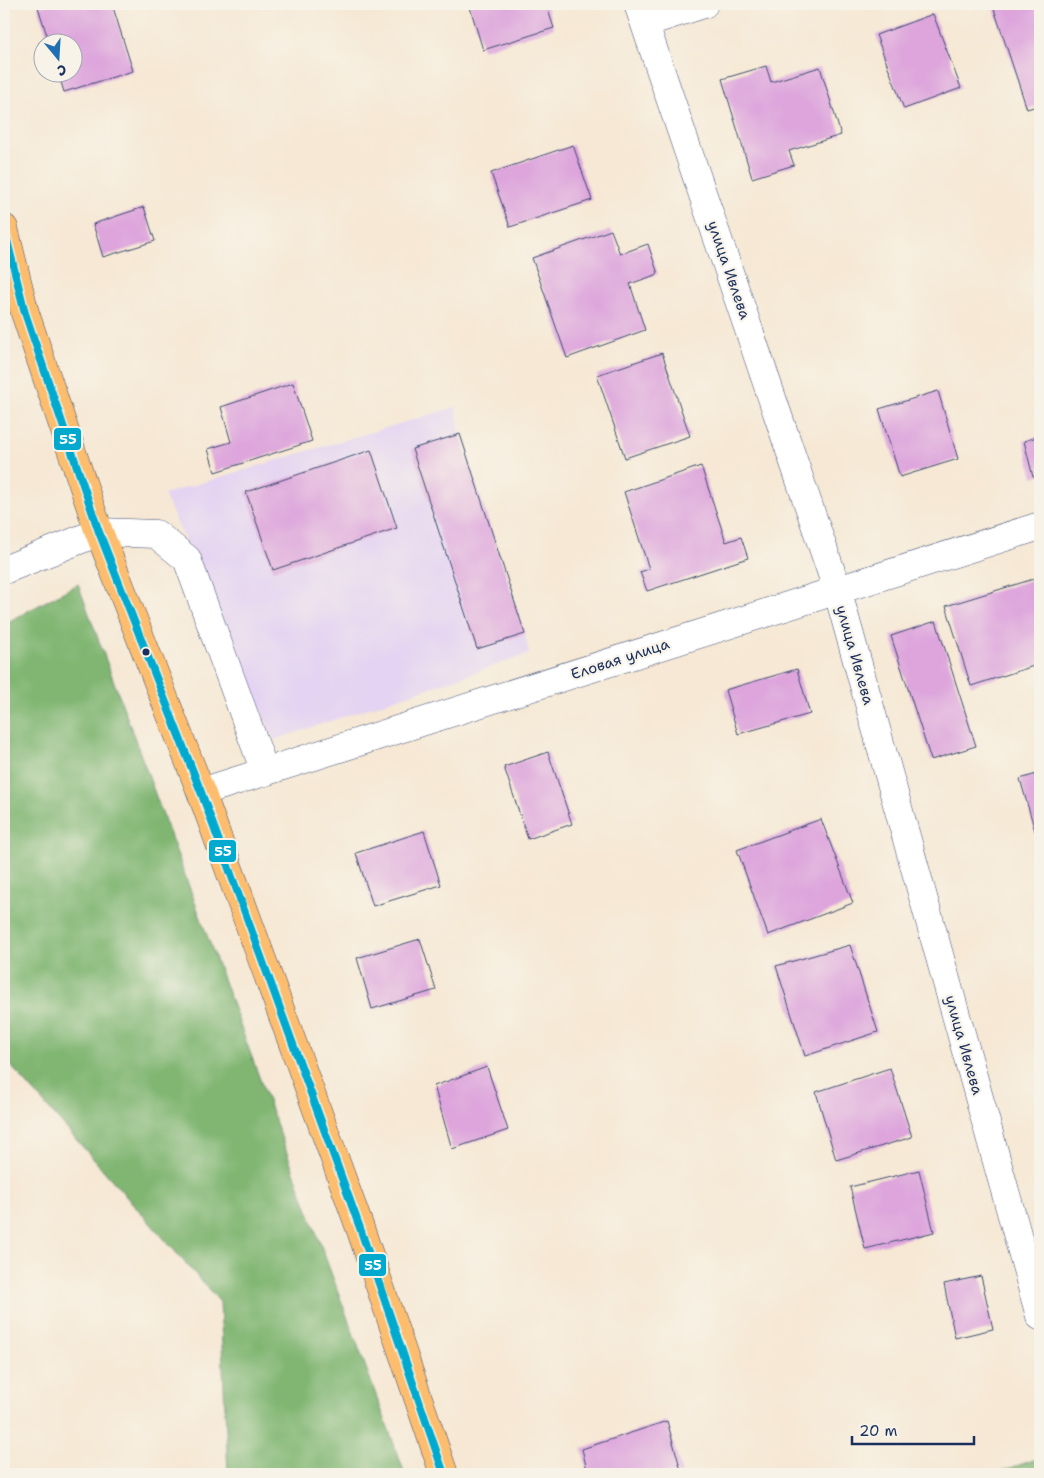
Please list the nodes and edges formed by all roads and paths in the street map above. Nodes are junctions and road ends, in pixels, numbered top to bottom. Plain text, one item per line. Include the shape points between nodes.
1 (704, 4) edge
2 (642, 13) edge
3 (4, 228) edge
4 (1040, 526) edge
5 (98, 532) junction
6 (4, 570) edge
7 (837, 589) junction
8 (264, 772) junction
9 (201, 792) junction
10 (1040, 1316) edge
11 (444, 1474) edge

1 - 2 street
2 - 7 street, улица Ивлева
3 - 5 main road via 25,313
4 - 7 street, Еловая улица
5 - 6 street
5 - 8 street via 156,534 187,559
5 - 9 main road
7 - 8 street, Еловая улица
7 - 10 street, улица Ивлева
8 - 9 street, Еловая улица
9 - 11 main road via 360,1228

